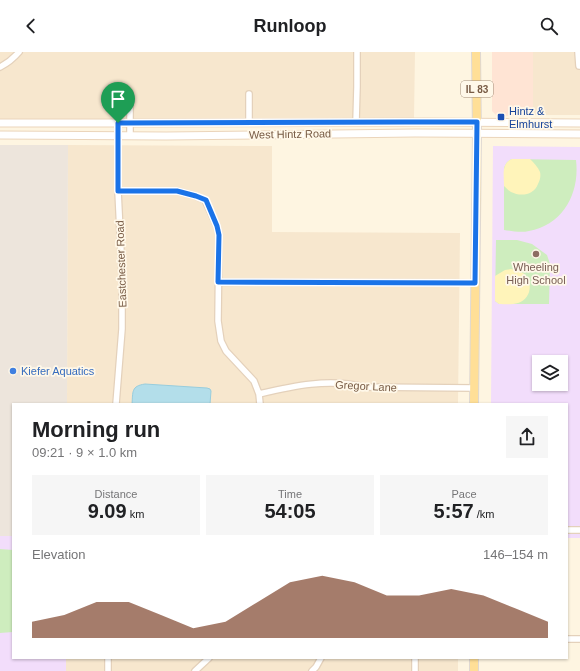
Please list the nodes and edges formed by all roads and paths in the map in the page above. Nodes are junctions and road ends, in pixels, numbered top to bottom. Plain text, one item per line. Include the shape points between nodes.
1 (19, 52) edge
2 (357, 52) edge
3 (476, 52) edge
4 (578, 52) edge
5 (579, 66) edge
6 (0, 67) edge
7 (130, 93) dead end
8 (249, 94) dead end
9 (249, 122) junction
10 (356, 122) junction
11 (477, 122) junction
12 (0, 123) edge
13 (118, 123) junction
14 (130, 123) junction
15 (580, 123) edge
16 (477, 133) junction
17 (580, 134) edge
18 (0, 135) edge
19 (119, 136) junction
20 (130, 136) junction
21 (118, 191) junction
22 (218, 282) junction
23 (475, 283) junction
24 (474, 388) junction
25 (259, 394) junction
26 (116, 403) edge
27 (260, 403) edge
28 (474, 403) edge
29 (568, 530) edge
30 (580, 530) edge
31 (568, 639) edge
32 (580, 639) edge
33 (108, 659) edge
34 (208, 659) edge
35 (320, 659) edge
36 (415, 659) edge
37 (474, 659) edge
38 (108, 671) edge
39 (195, 671) edge
40 (312, 671) edge
41 (415, 671) edge
42 (474, 671) edge

1 - 6 street
2 - 10 street
3 - 11 main road, IL 83
4 - 5 street
7 - 14 street
8 - 9 street
9 - 10 main road, West Hintz Road
9 - 14 main road, West Hintz Road
10 - 11 main road, West Hintz Road
11 - 15 main road, West Hintz Road
11 - 16 main road, IL 83
12 - 13 main road, West Hintz Road
13 - 14 main road, West Hintz Road
13 - 19 street, Eastchester Road
14 - 20 street
16 - 17 main road, West Hintz Road
16 - 20 main road, West Hintz Road
16 - 23 main road, IL 83
18 - 19 main road, West Hintz Road
19 - 20 main road, West Hintz Road
19 - 21 street, Eastchester Road
21 - 22 street via 177,191 206,200 218,231
21 - 26 street, Eastchester Road via 122,329
22 - 23 street
22 - 25 street via 221,341 226,351 254,381
23 - 24 main road, IL 83
24 - 25 street, Gregor Lane via 364,387 354,384 319,383
24 - 28 main road, IL 83
25 - 27 street
29 - 30 street
31 - 32 street
33 - 38 street
34 - 39 street
35 - 40 street
36 - 41 street
37 - 42 main road

